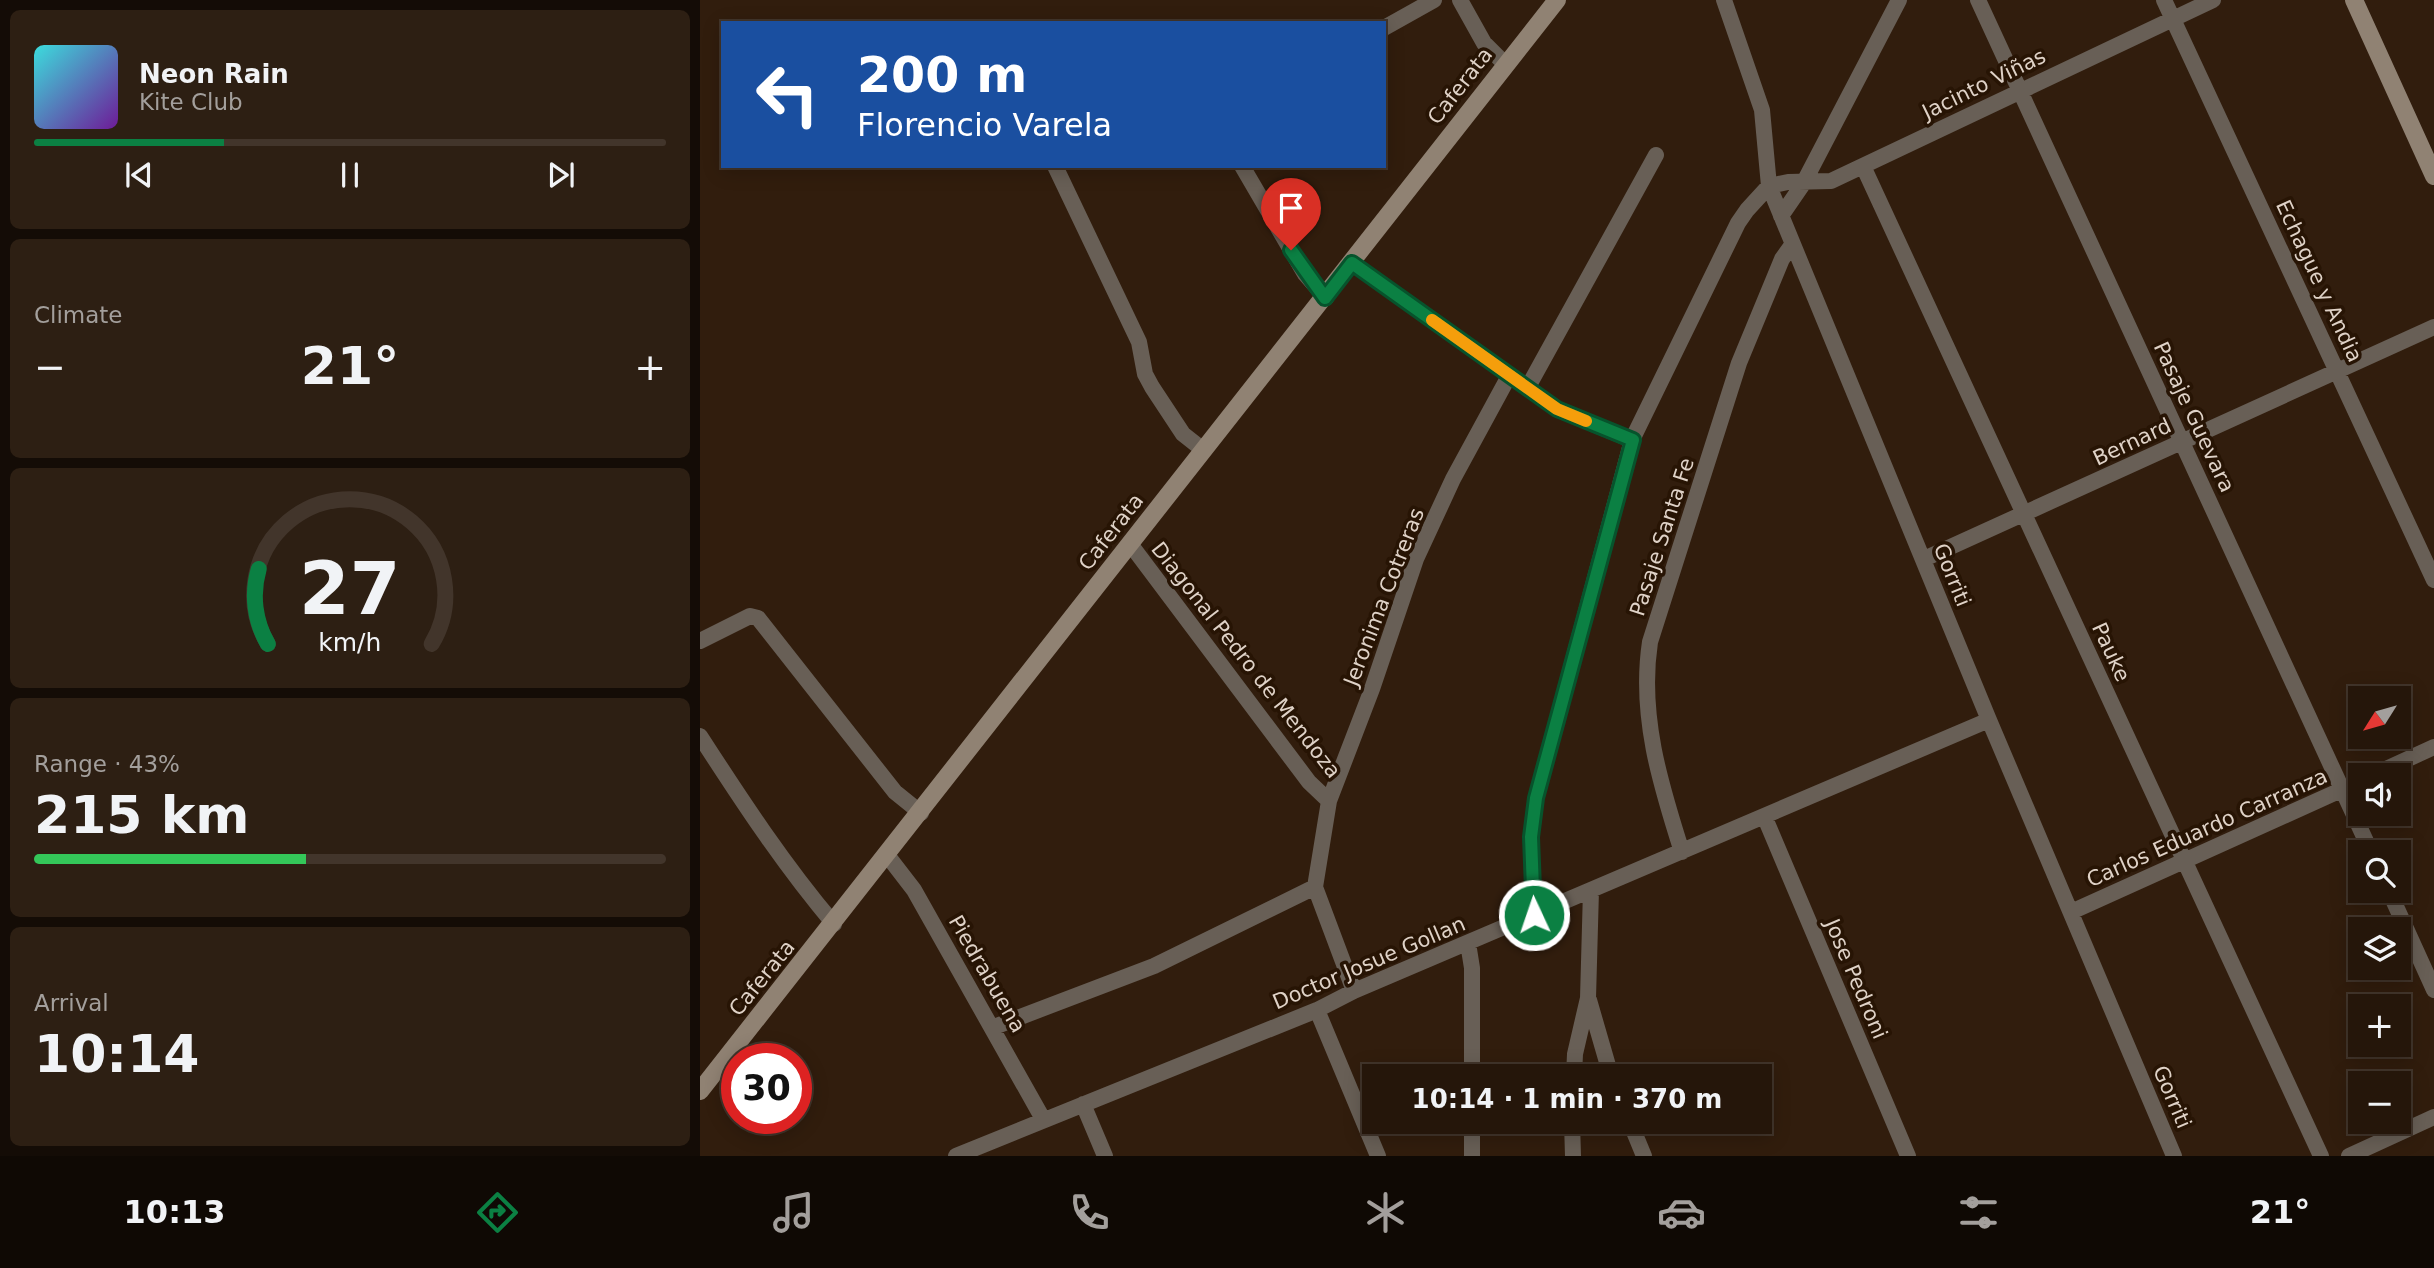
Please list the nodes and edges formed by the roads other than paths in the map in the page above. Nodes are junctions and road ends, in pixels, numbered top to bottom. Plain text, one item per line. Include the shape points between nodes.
1 (1434, 0) edge
2 (1460, 0) edge
3 (1557, 0) edge
4 (1724, 0) edge
5 (1899, 0) edge
6 (1978, 0) edge
7 (2164, 0) edge
8 (2213, 0) edge
9 (2354, 0) edge
10 (2172, 18) junction
11 (1386, 28) edge
12 (1505, 64) junction
13 (2021, 89) junction
14 (1656, 155) dead end
15 (1863, 166) junction
16 (1056, 168) edge
17 (1243, 168) edge
18 (2434, 176) edge
19 (1803, 184) junction
20 (1769, 186) junction
21 (1781, 216) junction
22 (1792, 245) junction
23 (1352, 263) junction
24 (1325, 298) junction
25 (2434, 327) edge
26 (2338, 370) junction
27 (1509, 376) junction
28 (1528, 387) junction
29 (1633, 440) junction
30 (2182, 442) junction
31 (1202, 449) junction
32 (2025, 515) junction
33 (1131, 545) junction
34 (1924, 559) junction
35 (2434, 580) edge
36 (700, 640) edge
37 (1989, 720) junction
38 (700, 736) edge
39 (2434, 747) edge
40 (2399, 763) edge
41 (2348, 787) edge
42 (2343, 789) junction
43 (1329, 801) junction
44 (921, 813) junction
45 (1765, 818) junction
46 (2366, 840) edge
47 (1682, 852) junction
48 (887, 855) junction
49 (2185, 861) junction
50 (1314, 887) junction
51 (1591, 890) junction
52 (2395, 903) edge
53 (2071, 912) junction
54 (1534, 915) junction
55 (834, 925) junction
56 (1468, 943) junction
57 (2434, 989) edge
58 (1354, 991) junction
59 (1588, 998) junction
60 (1317, 1010) junction
61 (994, 1027) junction
62 (1472, 1064) edge
63 (1575, 1064) edge
64 (1607, 1064) edge
65 (700, 1091) edge
66 (1083, 1104) junction
67 (2434, 1117) edge
68 (1043, 1119) junction
69 (1472, 1134) edge
70 (1572, 1134) edge
71 (1635, 1134) edge
72 (957, 1156) edge
73 (1105, 1156) edge
74 (1378, 1156) edge
75 (1472, 1156) edge
76 (1573, 1156) edge
77 (1644, 1156) edge
78 (1908, 1156) edge
79 (2174, 1156) edge
80 (2320, 1156) edge
81 (2349, 1156) edge

1 - 11 street
2 - 12 street via 1484,43
3 - 12 street, Caferata
4 - 20 street, Gorriti via 1762,110
5 - 19 street
6 - 13 street, Pasaje Guevara
7 - 10 street, Echague y Andia
8 - 10 street, Jacinto Viñas
9 - 18 street
10 - 13 street, Jacinto Viñas
10 - 26 street, Echague y Andia
12 - 23 street, Caferata
13 - 15 street, Jacinto Viñas
13 - 30 street, Pasaje Guevara
14 - 28 street
15 - 19 street, Jacinto Viñas via 1831,181
15 - 32 street, Pauke
16 - 31 street via 1139,342 1145,374 1184,434
17 - 24 street
19 - 20 street, Jacinto Viñas
19 - 21 street
20 - 21 street, Gorriti
20 - 29 street via 1738,222
21 - 22 street, Gorriti
22 - 34 street, Gorriti
22 - 47 street, Pasaje Santa Fe via 1739,363 1650,642 1651,742
23 - 24 street, Caferata
23 - 27 street
24 - 31 street, Caferata
25 - 26 street, Bernard
26 - 30 street, Bernard
26 - 35 street, Echague y Andia
27 - 28 street
27 - 43 street, Jeronima Cotreras via 1416,559
28 - 29 street via 1557,409
29 - 54 street via 1536,798 1531,837
30 - 32 street, Bernard
30 - 42 street, Pasaje Guevara
31 - 33 street, Caferata
32 - 34 street, Bernard
32 - 49 street, Pauke
33 - 43 street, Diagonal Pedro de Mendoza via 1309,782
33 - 44 street, Caferata
34 - 37 street, Gorriti
36 - 44 street via 750,616 758,618 895,792
37 - 45 street, Doctor Josue Gollan
37 - 53 street, Gorriti
38 - 55 street via 748,811
39 - 40 street
41 - 42 street, Carlos Eduardo Carranza
42 - 46 street, Pasaje Guevara
42 - 49 street, Carlos Eduardo Carranza
43 - 50 street, Jeronima Cotreras
44 - 48 street, Caferata
45 - 47 street, Doctor Josue Gollan
45 - 78 street, Jose Pedroni
47 - 51 street, Doctor Josue Gollan
48 - 55 street, Caferata
48 - 61 street, Piedrabuena via 914,890
49 - 53 street, Carlos Eduardo Carranza
49 - 80 street, Pauke
50 - 58 street
50 - 61 street via 1153,966
51 - 54 street, Doctor Josue Gollan
51 - 59 street
52 - 57 street
53 - 79 street, Gorriti
54 - 56 street, Doctor Josue Gollan
55 - 65 street, Caferata
56 - 58 street, Doctor Josue Gollan
56 - 62 street
58 - 60 street, Doctor Josue Gollan
59 - 63 street
59 - 64 street
60 - 66 street, Doctor Josue Gollan
60 - 74 street
61 - 68 street, Piedrabuena
66 - 68 street, Doctor Josue Gollan
66 - 73 street
67 - 81 street
68 - 72 street, Doctor Josue Gollan
69 - 75 street
70 - 76 street
71 - 77 street

